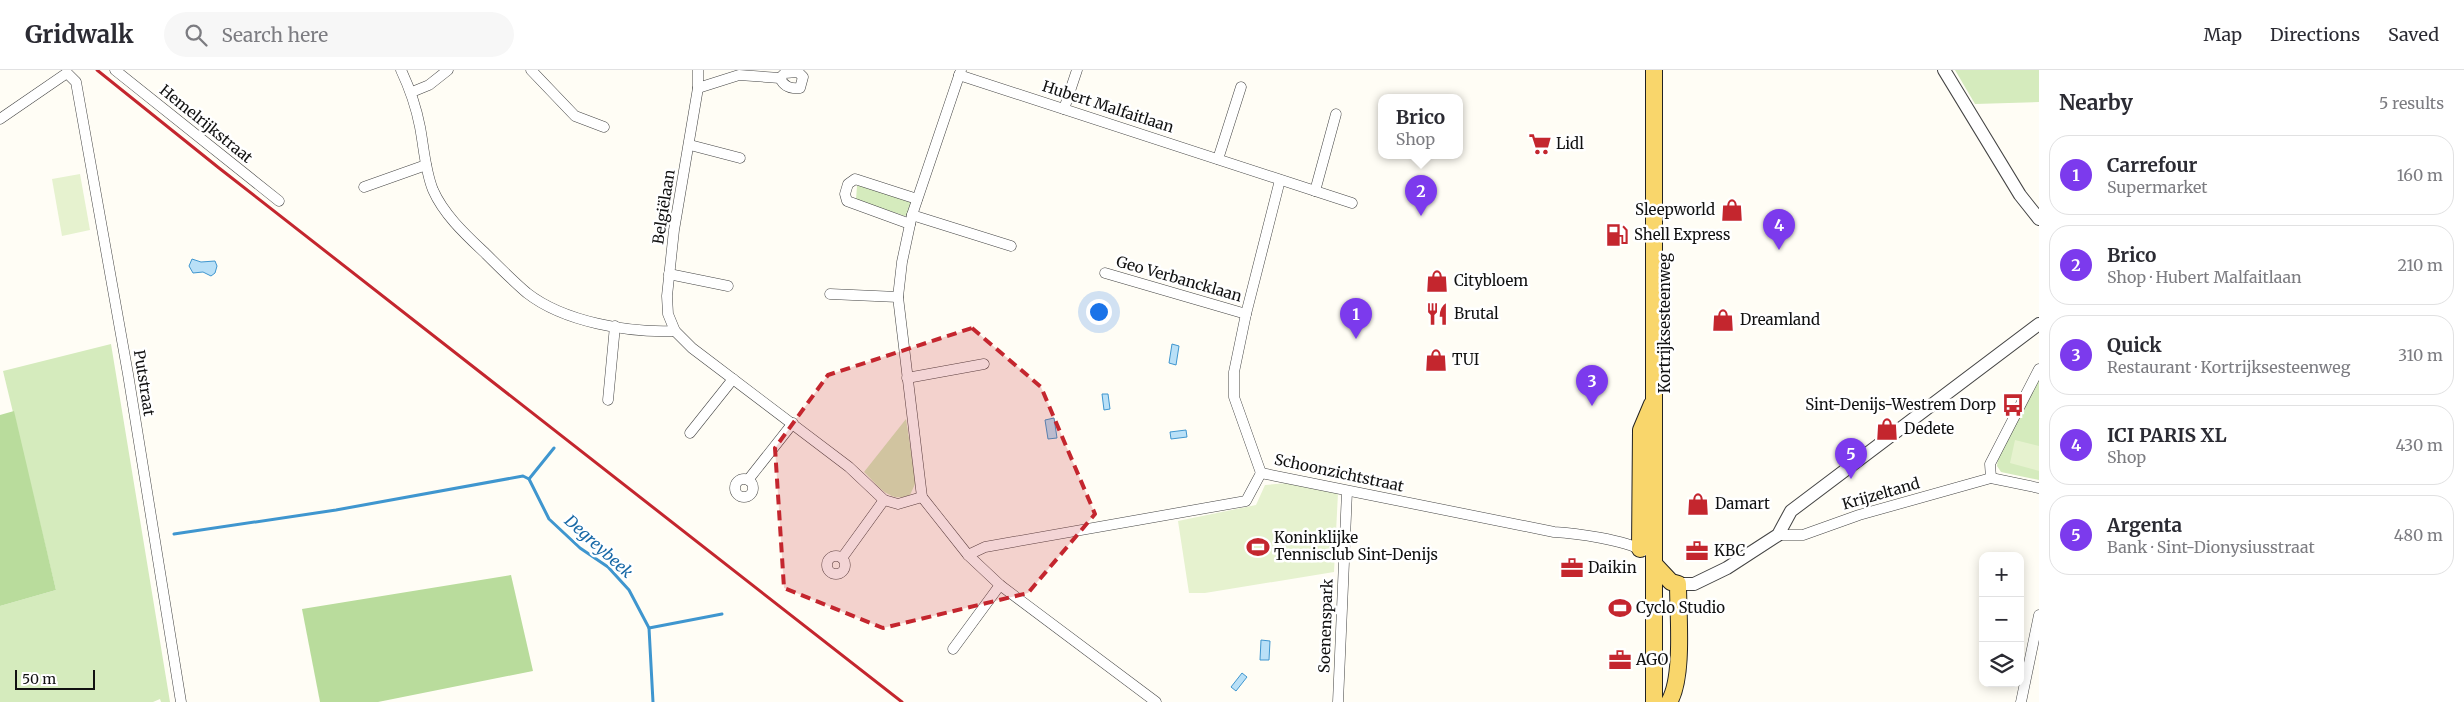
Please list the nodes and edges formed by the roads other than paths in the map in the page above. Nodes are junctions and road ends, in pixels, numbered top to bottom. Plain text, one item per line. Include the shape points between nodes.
1 (115, 70) edge
2 (401, 70) edge
3 (448, 70) edge
4 (531, 70) edge
5 (698, 70) edge
6 (729, 70) edge
7 (1077, 70) edge
8 (1654, 70) edge
9 (1666, 70) edge
10 (1944, 70) edge
11 (741, 73) edge
12 (960, 73) edge
13 (780, 78) dead end
14 (1241, 87) dead end
15 (698, 88) junction
16 (412, 92) junction
17 (1064, 109) junction
18 (1336, 114) dead end
19 (0, 119) edge
20 (604, 127) dead end
21 (690, 145) junction
22 (740, 158) dead end
23 (1218, 159) junction
24 (426, 165) junction
25 (1280, 180) junction
26 (364, 187) dead end
27 (1314, 191) junction
28 (917, 199) junction
29 (279, 201) dead end
30 (1352, 203) dead end
31 (2039, 219) edge
32 (911, 220) junction
33 (1011, 246) dead end
34 (1104, 273) dead end
35 (669, 274) junction
36 (728, 286) dead end
37 (830, 294) dead end
38 (898, 297) junction
39 (1246, 314) junction
40 (2039, 324) edge
41 (615, 326) junction
42 (675, 331) junction
43 (984, 364) dead end
44 (2039, 369) edge
45 (733, 378) junction
46 (907, 378) junction
47 (1655, 397) junction
48 (608, 400) dead end
49 (793, 423) junction
50 (690, 433) dead end
51 (1261, 472) junction
52 (1991, 478) junction
53 (748, 480) dead end
54 (2039, 488) edge
55 (922, 492) junction
56 (1347, 492) junction
57 (884, 500) junction
58 (1778, 535) junction
59 (1640, 549) junction
60 (968, 556) junction
61 (842, 558) dead end
62 (1666, 575) junction
63 (1000, 585) junction
64 (2039, 615) edge
65 (953, 649) dead end
66 (181, 702) edge
67 (1156, 702) edge
68 (1338, 702) edge
69 (1654, 702) edge
70 (1665, 702) edge
71 (1669, 702) edge
72 (2021, 702) edge

1 - 29 street, Hemelrijkstraat
2 - 16 street
3 - 16 street via 429,85
4 - 20 street via 575,116
5 - 15 street, Belgiëlaan
6 - 11 street
7 - 17 street
8 - 47 main road, Kortrijksesteenweg
9 - 62 main road, Kortrijksesteenweg
10 - 31 street via 2020,195
11 - 13 street
11 - 15 street
12 - 17 street, Hubert Malfaitlaan
12 - 28 street
14 - 23 street
15 - 21 street, Belgiëlaan
16 - 24 street
17 - 23 street, Hubert Malfaitlaan
18 - 27 street
19 - 66 street, Putstraat via 67,73 76,82 128,374
21 - 22 street
21 - 35 street, Belgiëlaan
23 - 25 street, Hubert Malfaitlaan
24 - 26 street
24 - 41 street via 444,209 463,232 528,293 552,309 582,320
25 - 27 street, Hubert Malfaitlaan
25 - 39 street, Geo Verbancklaan
27 - 30 street, Hubert Malfaitlaan
28 - 32 street
28 - 32 street via 856,179 848,184 845,194 847,201
32 - 33 street
32 - 38 street
34 - 39 street, Geo Verbancklaan
35 - 36 street
35 - 42 street, Belgiëlaan via 668,314
37 - 38 street
38 - 46 street
39 - 51 street, Geo Verbancklaan via 1234,372 1234,397
40 - 58 street via 1791,511
41 - 42 street
41 - 48 street
42 - 45 street, Belgiëlaan via 692,348
43 - 46 street
44 - 52 street via 1990,464
45 - 49 street, Belgiëlaan
45 - 50 street
46 - 55 street
47 - 59 main road via 1641,430
47 - 62 main road, Kortrijksesteenweg
49 - 53 street
49 - 57 street, Belgiëlaan via 849,467
51 - 56 street, Schoonzichtstraat
51 - 60 street, Schoonzichtstraat via 1246,501 985,547
52 - 54 street, Krijzeltand
52 - 58 street, Krijzeltand via 1859,515 1803,535
55 - 57 street via 898,504
55 - 60 street
56 - 59 street, Schoonzichtstraat via 1573,533
56 - 68 street, Soenenspark
57 - 61 street
58 - 62 street via 1727,568 1694,584
59 - 62 street
60 - 63 street
62 - 69 main road, Kortrijksesteenweg
62 - 70 main road, Kortrijksesteenweg
62 - 71 main road, Kortrijksesteenweg via 1677,679
63 - 65 street
63 - 67 street
64 - 72 street

